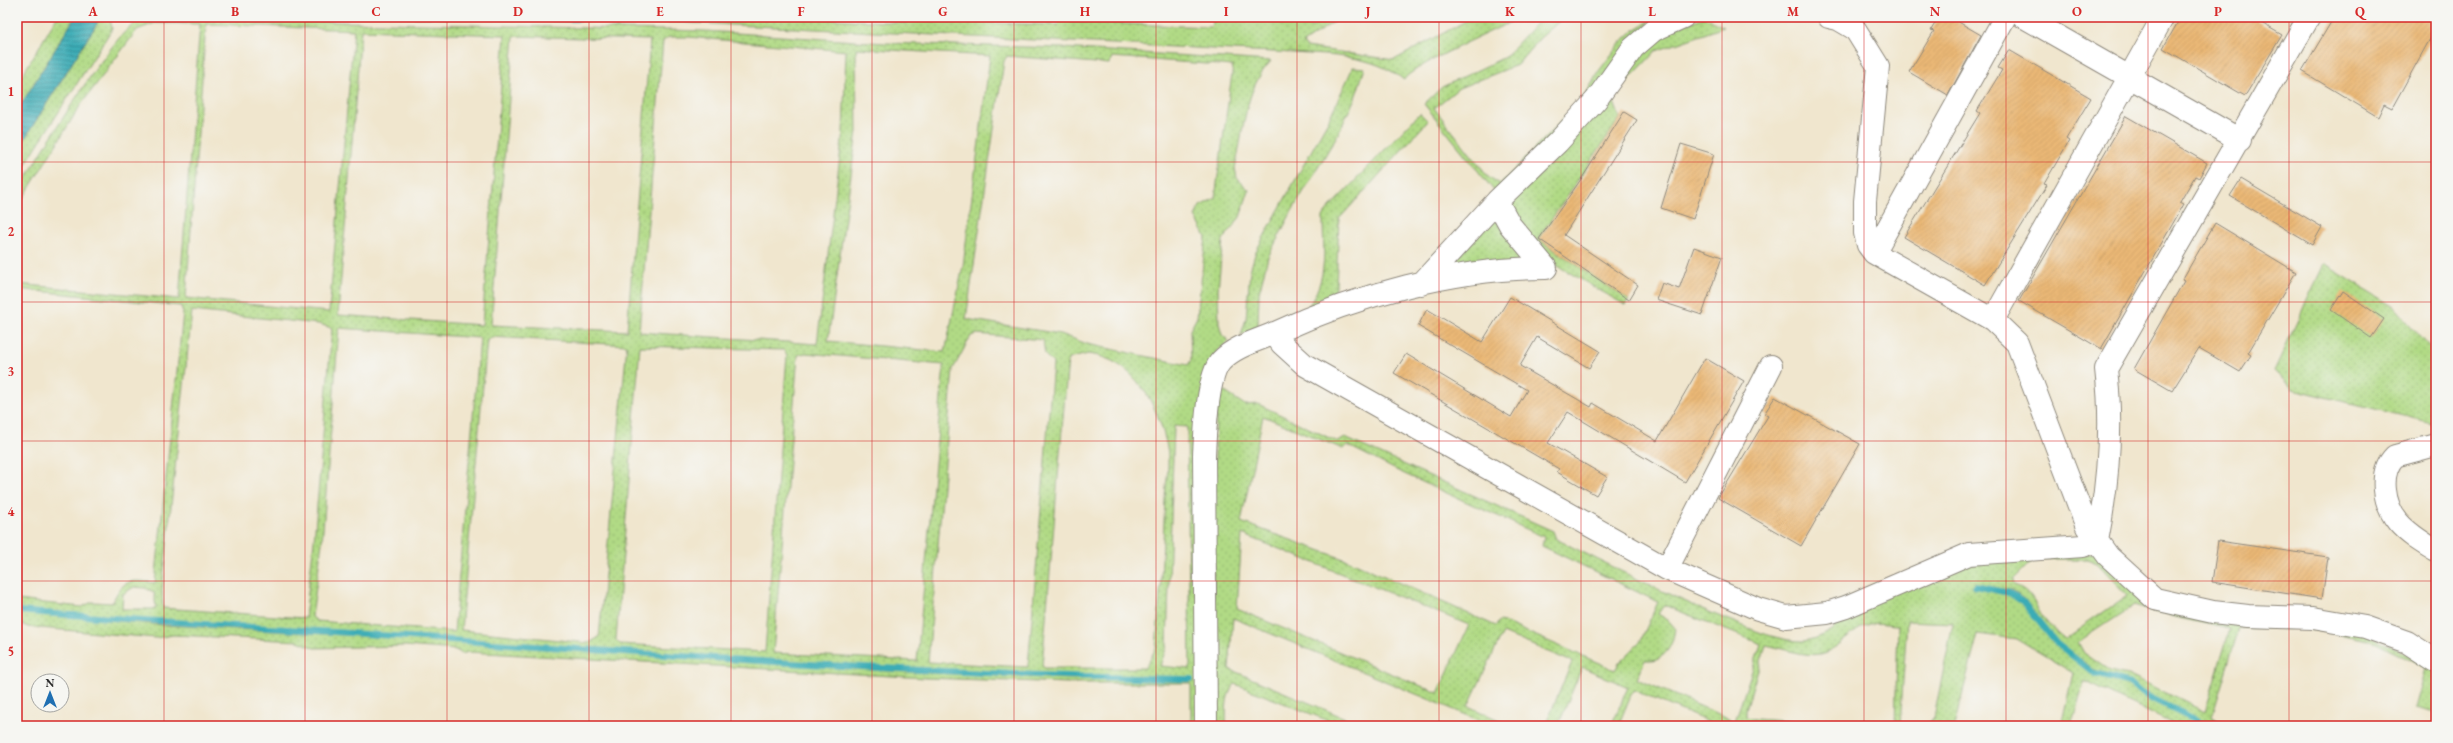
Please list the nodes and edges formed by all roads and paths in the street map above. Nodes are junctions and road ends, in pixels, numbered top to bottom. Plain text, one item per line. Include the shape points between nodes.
1 (1683, 17) edge
2 (1829, 17) edge
3 (2005, 17) edge
4 (2024, 17) edge
5 (2163, 17) edge
6 (2309, 17) edge
7 (1861, 21) edge
8 (2128, 78) junction
9 (2240, 140) junction
10 (1497, 201) junction
11 (1874, 253) junction
12 (1421, 284) junction
13 (1993, 320) junction
14 (1274, 333) junction
15 (1771, 366) dead end
16 (2436, 445) edge
17 (2097, 541) junction
18 (2436, 551) edge
19 (1667, 569) junction
20 (2436, 661) edge
21 (1206, 726) edge

1 - 10 street via 1654,30 1633,48 1596,100 1558,142
2 - 7 street
3 - 11 street
4 - 8 street
5 - 8 street
6 - 9 street
7 - 11 street via 1878,66 1865,201 1865,233 1868,245
8 - 9 street
8 - 13 street
9 - 17 street via 2106,369 2110,447
10 - 12 street
10 - 12 street via 1510,226 1546,268 1476,273
11 - 13 street
12 - 14 street via 1380,293 1291,324
13 - 17 street via 2017,344 2087,527
14 - 19 street via 1305,365
14 - 21 street via 1241,348 1221,361 1215,371 1211,389 1204,455
15 - 19 street
16 - 18 street via 2395,456 2385,473 2385,489 2398,522
17 - 19 street via 2083,546 1969,554 1846,607 1802,617 1786,617 1758,609
17 - 20 street via 2113,562 2155,599 2213,612 2313,618 2365,628 2407,642

